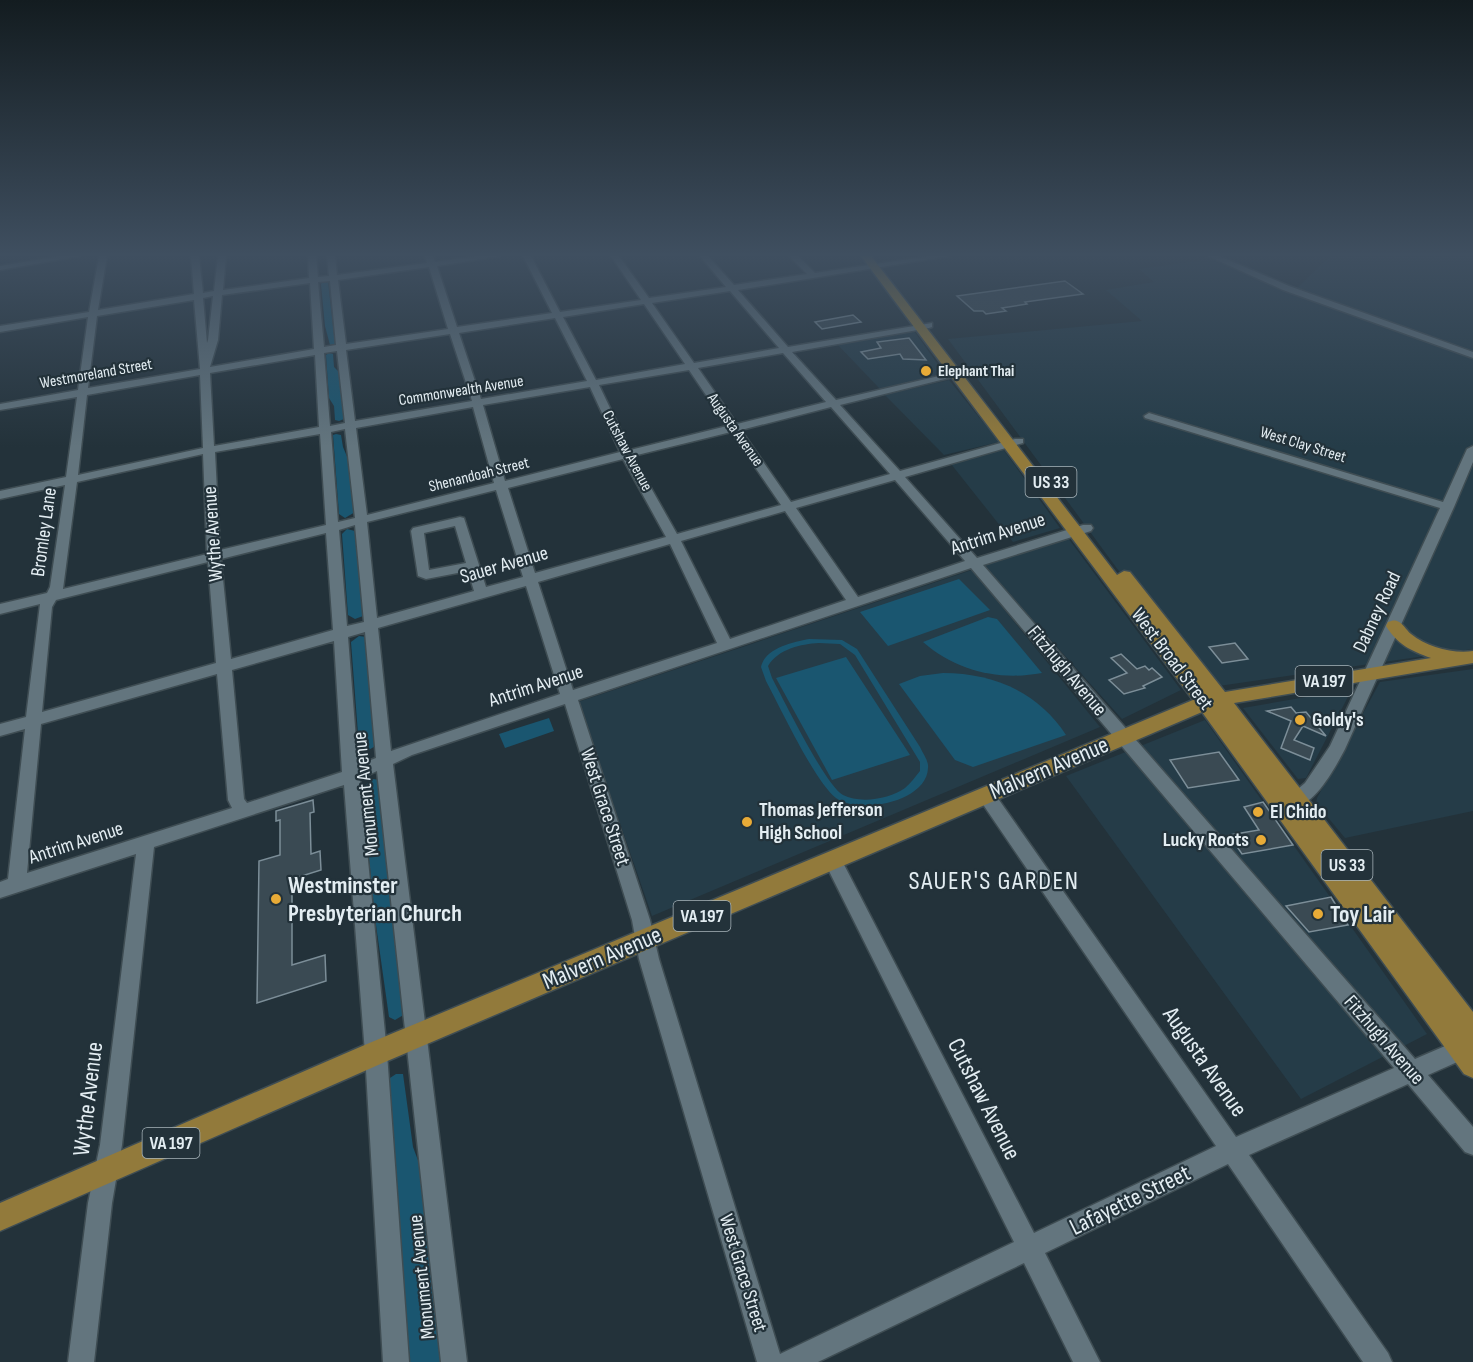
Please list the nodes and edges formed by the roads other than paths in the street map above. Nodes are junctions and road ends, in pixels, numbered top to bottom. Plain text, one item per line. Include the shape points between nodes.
1 (55, 320) edge
2 (92, 320) edge
3 (201, 320) edge
4 (215, 320) edge
5 (318, 320) edge
6 (338, 320) edge
7 (449, 320) edge
8 (527, 320) edge
9 (558, 320) edge
10 (658, 320) edge
11 (760, 320) edge
12 (919, 320) edge
13 (1374, 320) edge
14 (924, 326) junction
15 (0, 329) edge
16 (453, 331) junction
17 (341, 348) junction
18 (788, 350) junction
19 (320, 351) junction
20 (1473, 355) edge
21 (692, 367) junction
22 (205, 370) junction
23 (960, 373) junction
24 (594, 385) junction
25 (84, 391) junction
26 (832, 404) junction
27 (478, 405) junction
28 (0, 407) edge
29 (1149, 416) dead end
30 (350, 425) junction
31 (732, 429) junction
32 (326, 430) junction
33 (1014, 443) junction
34 (1473, 449) edge
35 (208, 450) junction
36 (627, 455) junction
37 (897, 474) junction
38 (71, 480) junction
39 (501, 486) junction
40 (0, 495) edge
41 (788, 506) junction
42 (1448, 507) junction
43 (361, 520) junction
44 (332, 528) junction
45 (1081, 530) junction
46 (673, 538) junction
47 (214, 556) junction
48 (974, 563) junction
49 (473, 566) junction
50 (531, 579) junction
51 (481, 593) junction
52 (50, 597) junction
53 (855, 603) junction
54 (0, 609) edge
55 (371, 624) junction
56 (1394, 626) junction
57 (340, 633) junction
58 (726, 646) junction
59 (1465, 658) edge
60 (224, 666) junction
61 (1371, 673) junction
62 (569, 698) junction
63 (1213, 701) junction
64 (32, 721) junction
65 (0, 730) edge
66 (1122, 737) junction
67 (384, 760) junction
68 (351, 776) junction
69 (986, 795) junction
70 (1289, 802) junction
71 (242, 810) junction
72 (146, 842) junction
73 (833, 861) junction
74 (8, 887) edge
75 (645, 940) junction
76 (417, 1036) junction
77 (1470, 1047) edge
78 (376, 1053) junction
79 (1410, 1070) junction
80 (1473, 1144) edge
81 (1233, 1150) junction
82 (106, 1171) junction
83 (0, 1217) edge
84 (1029, 1249) junction
85 (81, 1362) edge
86 (396, 1362) edge
87 (454, 1362) edge
88 (770, 1362) edge
89 (790, 1362) edge
90 (1087, 1362) edge
91 (1379, 1362) edge

1 - 15 street
2 - 25 street, Bromley Lane
3 - 22 street, Wythe Avenue
4 - 22 street
5 - 19 street, Monument Avenue
6 - 17 street, Monument Avenue
7 - 16 street, West Grace Street
8 - 16 street, Westmoreland Street
9 - 24 street, Cutshaw Avenue
10 - 21 street, Augusta Avenue
11 - 18 street, Fitzhugh Avenue
12 - 14 main road, West Broad Street / US 33
13 - 20 street
14 - 18 street, Commonwealth Avenue
14 - 23 main road, West Broad Street / US 33
16 - 17 street, Westmoreland Street
16 - 27 street, West Grace Street
17 - 19 street, Westmoreland Street
17 - 30 street, Monument Avenue
18 - 21 street, Commonwealth Avenue
18 - 26 street, Fitzhugh Avenue
19 - 22 street, Westmoreland Street
19 - 32 street, Monument Avenue
21 - 24 street, Commonwealth Avenue
21 - 31 street, Augusta Avenue
22 - 25 street, Westmoreland Street
22 - 35 street, Wythe Avenue
23 - 26 street, Shenandoah Street
23 - 33 main road, West Broad Street / US 33
24 - 27 street, Commonwealth Avenue
24 - 36 street, Cutshaw Avenue
25 - 28 street, Westmoreland Street
25 - 38 street, Bromley Lane
26 - 31 street, Shenandoah Street
26 - 37 street, Fitzhugh Avenue
27 - 30 street, Commonwealth Avenue
27 - 39 street, West Grace Street
29 - 42 street, West Clay Street
30 - 32 street, Commonwealth Avenue
30 - 43 street, Monument Avenue
31 - 36 street, Shenandoah Street
31 - 41 street, Augusta Avenue
32 - 35 street, Commonwealth Avenue
32 - 44 street, Monument Avenue
33 - 37 street, Sauer Avenue
33 - 45 main road, West Broad Street / US 33
34 - 42 street, Dabney Road
35 - 38 street, Commonwealth Avenue
35 - 47 street, Wythe Avenue
36 - 39 street, Shenandoah Street
36 - 46 street, Cutshaw Avenue
37 - 41 street, Sauer Avenue
37 - 48 street, Fitzhugh Avenue
38 - 40 street, Commonwealth Avenue
38 - 52 street, Bromley Lane via 57,587
39 - 43 street, Shenandoah Street
39 - 50 street, West Grace Street
41 - 46 street, Sauer Avenue
41 - 53 street, Augusta Avenue
42 - 56 street, Dabney Road
43 - 44 street, Shenandoah Street
43 - 55 street, Monument Avenue
44 - 47 street, Shenandoah Street
44 - 57 street, Monument Avenue
45 - 48 street, Antrim Avenue
45 - 63 main road, West Broad Street / US 33
46 - 50 street, Sauer Avenue
46 - 58 street, Cutshaw Avenue
47 - 52 street, Shenandoah Street
47 - 60 street, Wythe Avenue
48 - 53 street, Antrim Avenue
48 - 66 street, Fitzhugh Avenue
49 - 49 street via 460,521 417,531 426,575
49 - 51 street
50 - 51 street, Sauer Avenue
50 - 62 street, West Grace Street
51 - 55 street, Sauer Avenue
52 - 54 street, Shenandoah Street
52 - 64 street, Bromley Lane via 45,607
53 - 58 street, Antrim Avenue
55 - 57 street, Sauer Avenue
55 - 67 street, Monument Avenue
56 - 59 main road via 1398,634 1414,645
56 - 61 street, Dabney Road
57 - 60 street, Sauer Avenue
57 - 68 street, Monument Avenue
58 - 62 street, Antrim Avenue
59 - 61 main road, VA 197
60 - 64 street, Sauer Avenue
60 - 71 street, Wythe Avenue via 236,800
61 - 63 main road, VA 197
61 - 70 street, Dabney Road via 1337,749 1311,787
62 - 67 street, Antrim Avenue
62 - 75 street, West Grace Street
63 - 66 main road, Malvern Avenue / VA 197
63 - 70 main road, West Broad Street / US 33
64 - 65 street, Sauer Avenue
64 - 74 street, Bromley Lane
66 - 69 main road, Malvern Avenue / VA 197
66 - 79 street, Fitzhugh Avenue
67 - 68 street, Antrim Avenue
67 - 76 street, Monument Avenue
68 - 71 street, Antrim Avenue
68 - 78 street, Monument Avenue
69 - 73 main road, Malvern Avenue / VA 197
69 - 81 street, Augusta Avenue
70 - 77 main road, West Broad Street / US 33
71 - 72 street, Antrim Avenue
72 - 74 street, Antrim Avenue
72 - 82 street, Wythe Avenue
73 - 75 main road, Malvern Avenue / VA 197
73 - 84 street, Cutshaw Avenue
75 - 76 main road, Malvern Avenue / VA 197
75 - 88 street, West Grace Street
76 - 78 main road, Malvern Avenue / VA 197
76 - 87 street, Monument Avenue
77 - 79 street, Lafayette Street
78 - 82 main road, Malvern Avenue / VA 197
78 - 86 street, Monument Avenue
79 - 80 street, Fitzhugh Avenue
79 - 81 street, Lafayette Street
81 - 84 street, Lafayette Street
81 - 91 street, Augusta Avenue
82 - 83 main road, Malvern Avenue / VA 197
82 - 85 street, Wythe Avenue
84 - 89 street, Lafayette Street
84 - 90 street, Cutshaw Avenue

